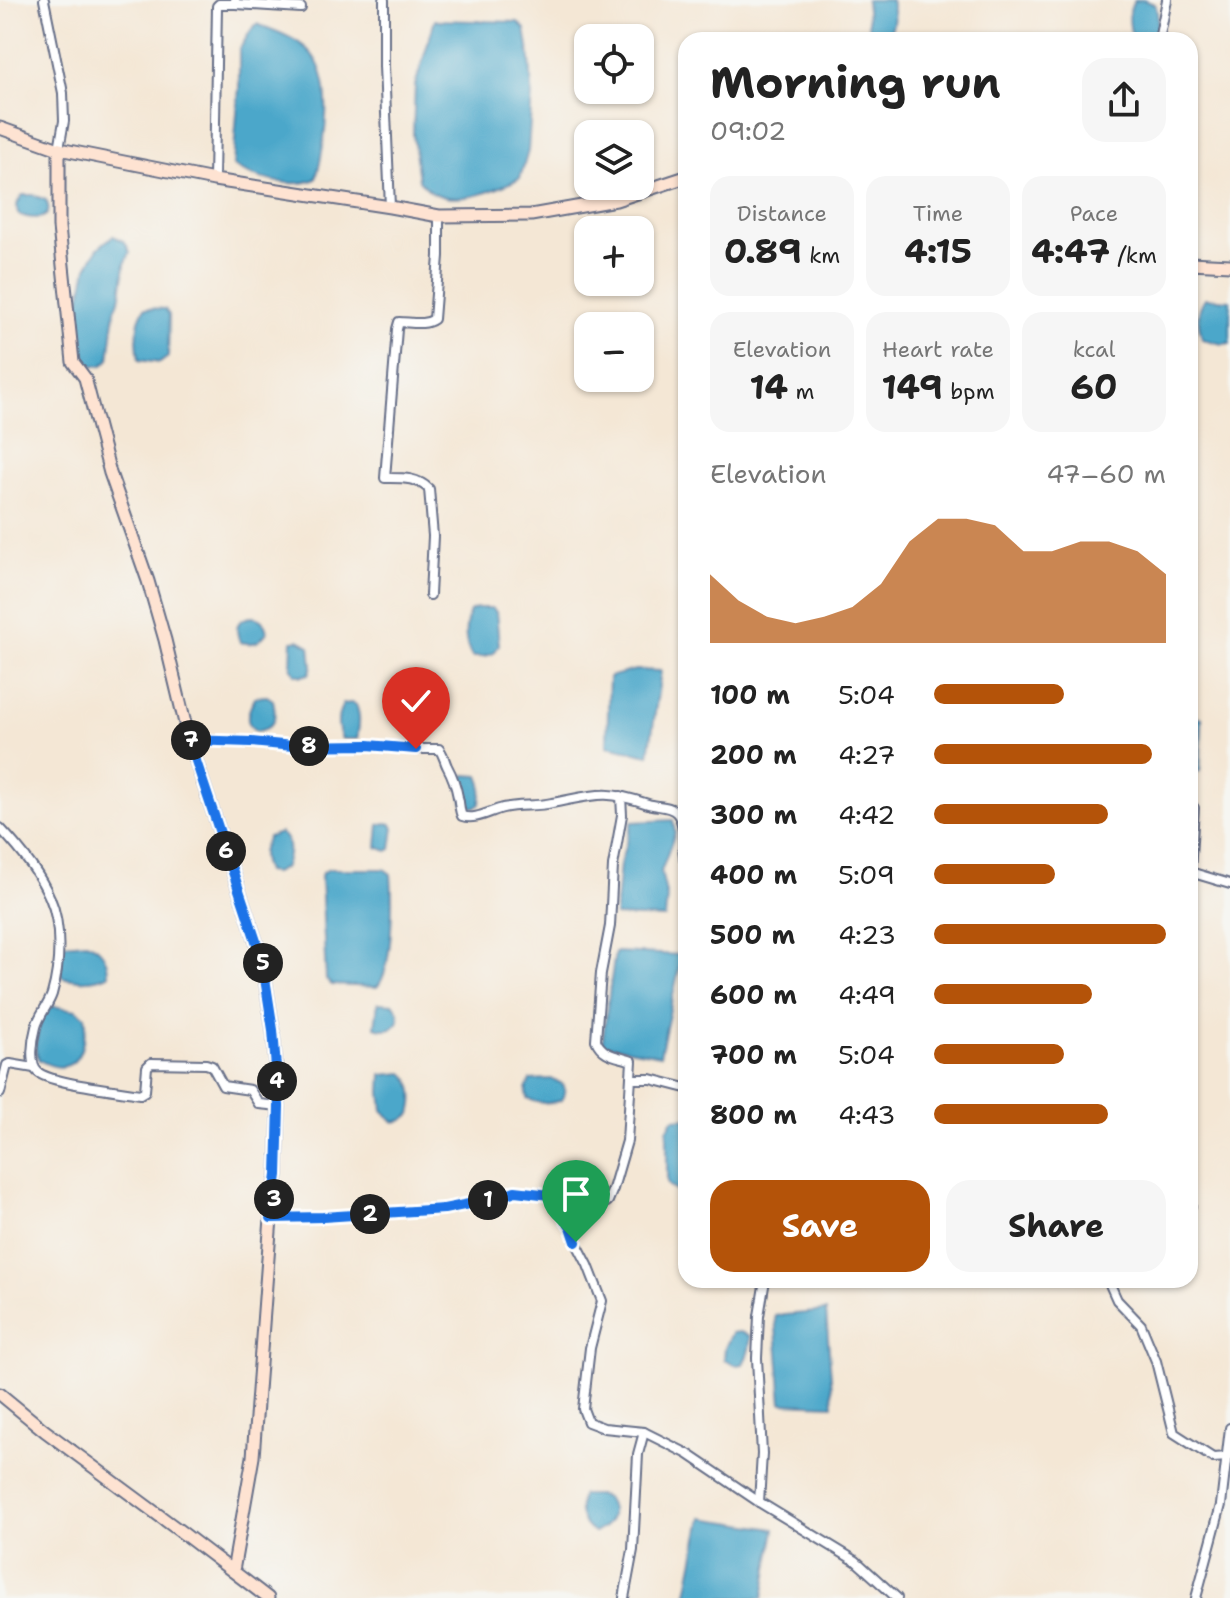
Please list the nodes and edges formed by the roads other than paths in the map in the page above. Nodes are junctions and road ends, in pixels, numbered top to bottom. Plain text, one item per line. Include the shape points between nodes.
1 (44, 0) edge
2 (384, 0) edge
3 (1167, 0) edge
4 (235, 2) edge
5 (301, 8) dead end
6 (1161, 32) edge
7 (0, 128) edge
8 (59, 149) junction
9 (214, 180) junction
10 (678, 180) edge
11 (390, 207) junction
12 (439, 216) junction
13 (1198, 263) edge
14 (1230, 265) edge
15 (430, 595) dead end
16 (189, 740) junction
17 (621, 796) junction
18 (678, 815) edge
19 (0, 828) edge
20 (1198, 874) edge
21 (1230, 884) edge
22 (34, 1068) junction
23 (631, 1079) junction
24 (678, 1086) edge
25 (0, 1093) edge
26 (279, 1106) junction
27 (271, 1218) junction
28 (571, 1227) junction
29 (764, 1288) edge
30 (1112, 1288) edge
31 (0, 1394) edge
32 (1230, 1428) edge
33 (644, 1432) junction
34 (1228, 1457) junction
35 (759, 1502) junction
36 (233, 1571) junction
37 (268, 1598) edge
38 (624, 1598) edge
39 (897, 1598) edge
40 (1196, 1598) edge

1 - 8 street via 63,93
2 - 11 street
3 - 6 street
4 - 5 street
4 - 9 street via 217,6
7 - 8 street
8 - 9 street
8 - 16 street via 59,227 73,362 85,378 110,473 148,581
9 - 11 street
10 - 12 street via 616,200 531,215
11 - 12 street
12 - 15 street via 434,319 399,322 397,329 385,478 410,479 429,489
13 - 14 street
16 - 17 street via 439,749 453,776 459,811 468,819 504,808 599,794
16 - 26 street via 262,959
17 - 18 street
17 - 23 street via 596,1040 604,1051 632,1061
19 - 22 street via 39,878 55,919 57,963 52,995 32,1044
20 - 21 street
22 - 25 street via 7,1065
22 - 26 street via 62,1081 140,1094 151,1063 206,1064 223,1086 250,1090 259,1104
23 - 24 street
23 - 28 street via 627,1141 608,1201
26 - 27 street
27 - 28 street via 444,1209 515,1191 550,1195
27 - 36 street via 253,1457
28 - 33 street via 602,1301 583,1409 588,1422
29 - 35 street via 757,1358
30 - 34 street via 1141,1325 1174,1433 1213,1458
31 - 36 street
32 - 34 street
33 - 35 street via 688,1454
33 - 38 street
34 - 40 street
35 - 39 street via 856,1561
36 - 37 street

